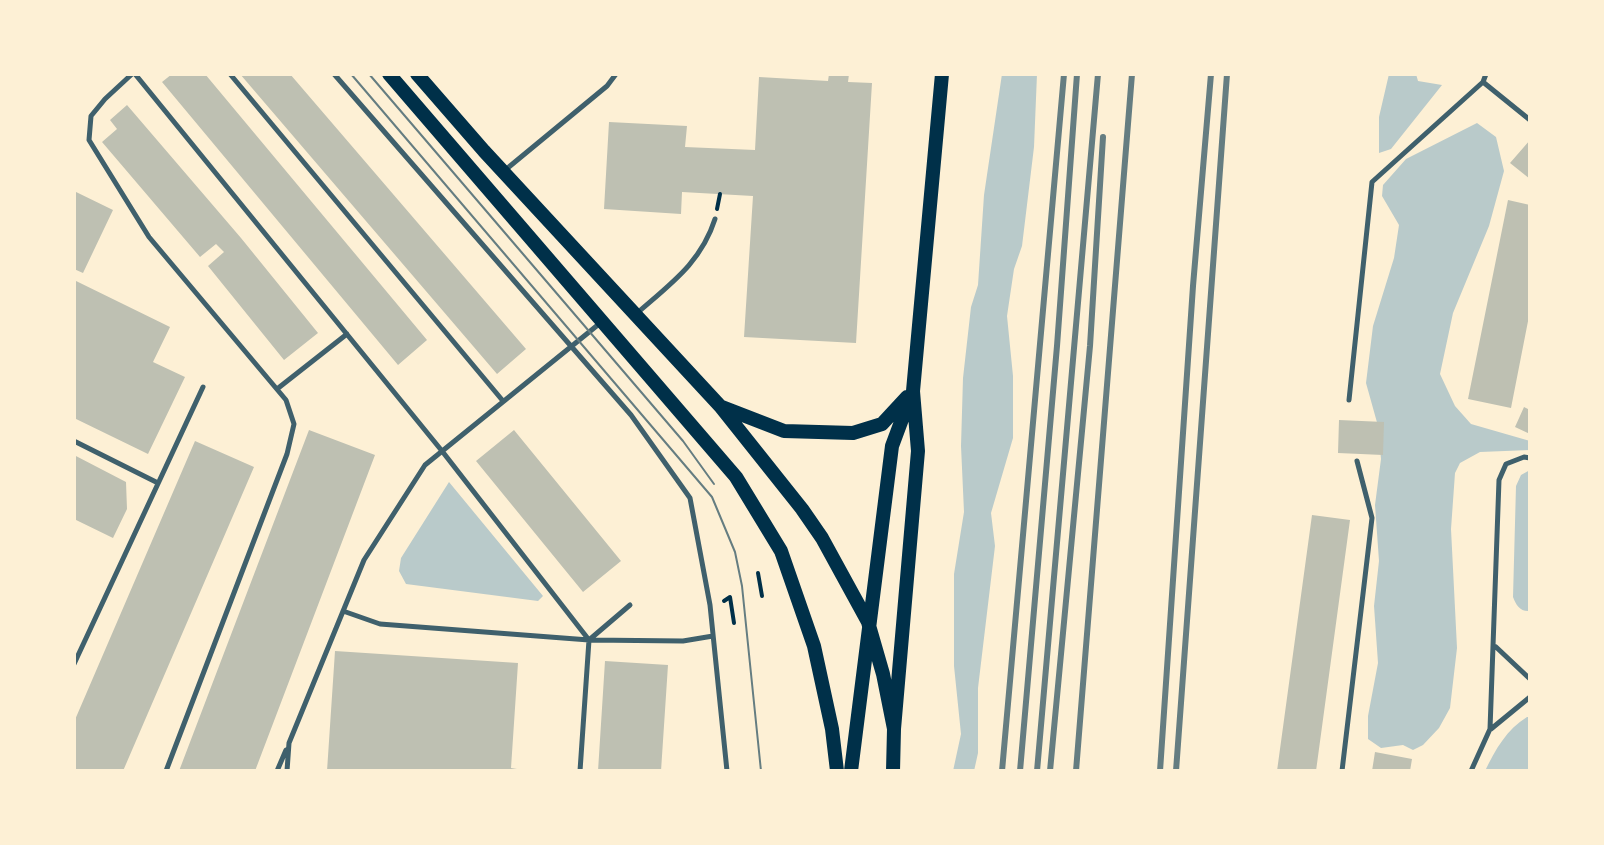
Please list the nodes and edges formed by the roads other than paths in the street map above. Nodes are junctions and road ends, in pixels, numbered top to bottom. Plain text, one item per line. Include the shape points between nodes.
1 (133, 74) edge
2 (230, 74) edge
3 (334, 74) edge
4 (389, 74) edge
5 (417, 74) edge
6 (616, 74) edge
7 (942, 74) edge
8 (1486, 74) edge
9 (1483, 82) junction
10 (1530, 120) edge
11 (503, 171) junction
12 (715, 219) dead end
13 (635, 314) junction
14 (602, 321) junction
15 (347, 334) junction
16 (572, 346) junction
17 (203, 387) dead end
18 (277, 389) junction
19 (913, 391) junction
20 (1349, 400) dead end
21 (503, 401) junction
22 (720, 406) junction
23 (74, 441) edge
24 (442, 451) junction
25 (1530, 458) edge
26 (1357, 461) dead end
27 (158, 483) junction
28 (630, 605) dead end
29 (343, 611) junction
30 (868, 622) junction
31 (713, 636) junction
32 (589, 640) junction
33 (1495, 646) junction
34 (74, 664) edge
35 (1530, 679) edge
36 (1530, 697) edge
37 (894, 729) junction
38 (1490, 729) junction
39 (289, 743) junction
40 (166, 771) edge
41 (277, 771) edge
42 (287, 771) edge
43 (580, 771) edge
44 (727, 771) edge
45 (837, 771) edge
46 (851, 771) edge
47 (893, 771) edge
48 (1342, 771) edge
49 (1471, 771) edge

1 - 15 lane
1 - 18 lane via 91,116 89,140 149,237
2 - 21 lane
3 - 16 lane
4 - 14 main road
5 - 11 main road
6 - 11 lane
7 - 19 main road
8 - 9 lane
9 - 10 lane
9 - 20 lane via 1372,182
11 - 13 main road
12 - 13 lane via 693,263
13 - 22 main road
14 - 16 lane
14 - 45 main road via 736,477 781,551 814,646
15 - 18 lane
15 - 24 lane
16 - 21 lane
16 - 31 lane via 631,415 690,498
17 - 27 lane
18 - 40 lane via 294,424 287,454
19 - 22 main road via 882,424 853,433 784,431
19 - 30 main road via 892,446
19 - 37 main road via 918,451
21 - 24 lane
22 - 30 main road via 822,538
23 - 27 lane
24 - 29 lane via 425,465 364,560
24 - 32 lane
25 - 33 lane via 1506,464 1499,480
26 - 48 lane via 1372,518
27 - 34 lane
28 - 32 lane
29 - 32 lane via 380,624
29 - 39 lane
30 - 37 main road
30 - 46 main road
31 - 32 lane via 683,641
31 - 44 lane
32 - 43 lane
33 - 35 lane
33 - 38 lane
36 - 38 lane
37 - 47 main road
38 - 49 lane
39 - 41 lane
39 - 42 lane

